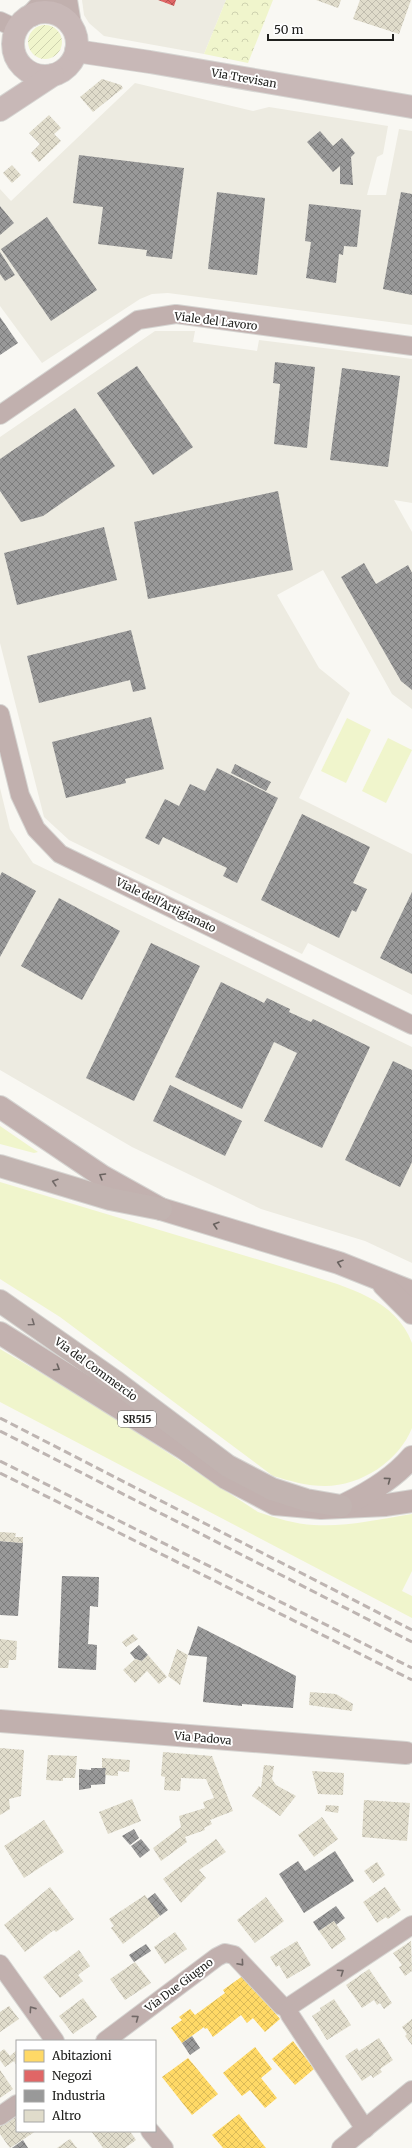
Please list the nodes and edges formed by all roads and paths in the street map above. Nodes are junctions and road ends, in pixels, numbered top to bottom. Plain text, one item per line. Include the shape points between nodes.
1 (66, 0) edge
2 (39, 7) edge
3 (70, 24) junction
4 (8, 25) edge
5 (76, 51) junction
6 (19, 62) junction
7 (53, 75) junction
8 (5, 106) edge
9 (412, 107) edge
10 (412, 346) edge
11 (0, 415) edge
12 (0, 714) edge
13 (412, 1025) edge
14 (0, 1107) edge
15 (0, 1166) edge
16 (161, 1209) junction
17 (376, 1278) junction
18 (412, 1292) edge
19 (0, 1301) edge
20 (412, 1313) edge
21 (0, 1333) edge
22 (412, 1457) edge
23 (412, 1501) edge
24 (341, 1506) junction
25 (0, 1721) edge
26 (410, 1751) edge
27 (412, 1925) edge
28 (0, 1964) edge
29 (287, 2008) junction
30 (54, 2040) edge
31 (106, 2040) edge
32 (412, 2090) edge
33 (16, 2105) edge
34 (0, 2116) edge
35 (364, 2129) junction
36 (151, 2132) edge
37 (164, 2148) edge
38 (341, 2148) edge

1 - 3 street
2 - 3 main road via 43,12 63,17
2 - 4 main road via 23,21
3 - 5 main road via 75,32
4 - 6 main road
5 - 7 main road via 68,66
5 - 9 main road, Via Trevisan
6 - 7 main road via 34,73
6 - 8 main road
7 - 8 main road
10 - 11 street, Viale del Lavoro via 176,314 138,320
12 - 13 street, Viale dell'Artigianato via 20,795 36,829 60,854
16 -> 14 main road via 102,1176
16 -> 15 highway via 110,1199
17 -> 16 main road via 339,1263
17 - 18 main road
17 - 20 main road
19 -> 24 highway, Via del Commercio via 244,1476 299,1498
21 -> 24 main road, Via del Commercio / SR515 via 186,1449 226,1478 275,1504 321,1508
24 -> 22 main road, Via del Commercio via 382,1485 396,1475
23 - 24 main road, Via del Commercio / SR515 via 386,1505
25 - 26 street, Via Padova
29 -> 27 street
30 -> 28 street
31 -> 29 street, Via Due Giugno via 225,1953 234,1955 282,2006
29 - 35 street, Via Due Giugno
32 - 35 street
33 - 34 street
35 - 38 street
36 - 37 street

